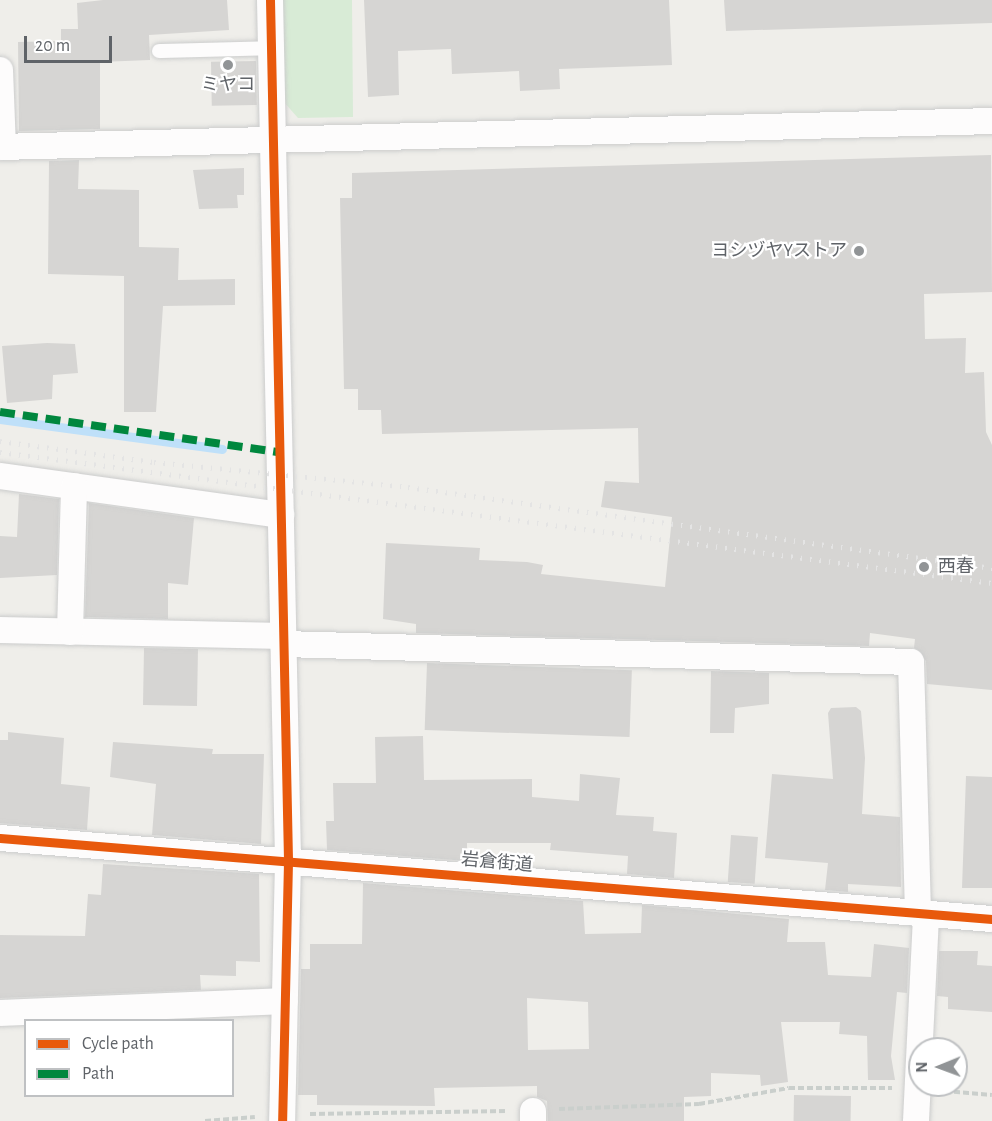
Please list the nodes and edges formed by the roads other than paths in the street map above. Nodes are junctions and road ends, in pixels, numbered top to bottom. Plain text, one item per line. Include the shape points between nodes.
1 (270, 0) edge
2 (271, 48) junction
3 (159, 51) dead end
4 (0, 70) edge
5 (992, 121) edge
6 (273, 136) junction
7 (1, 147) edge
8 (0, 476) edge
9 (74, 486) junction
10 (280, 515) junction
11 (0, 630) edge
12 (70, 632) junction
13 (283, 640) junction
14 (0, 838) edge
15 (288, 862) junction
16 (922, 915) junction
17 (992, 919) edge
18 (285, 1001) junction
19 (0, 1013) edge
20 (282, 1118) edge
21 (916, 1121) edge

1 - 2 street
2 - 3 lane
2 - 6 street
4 - 7 street
5 - 6 street
6 - 7 street
6 - 10 street
8 - 9 street
9 - 10 street
9 - 12 street
10 - 13 street
11 - 12 street
12 - 13 street
13 - 15 street
13 - 16 street via 911,662
14 - 15 street, 岩倉街道
15 - 16 street, 岩倉街道
15 - 18 street
16 - 17 street, 岩倉街道
16 - 21 street
18 - 19 street
18 - 20 street

